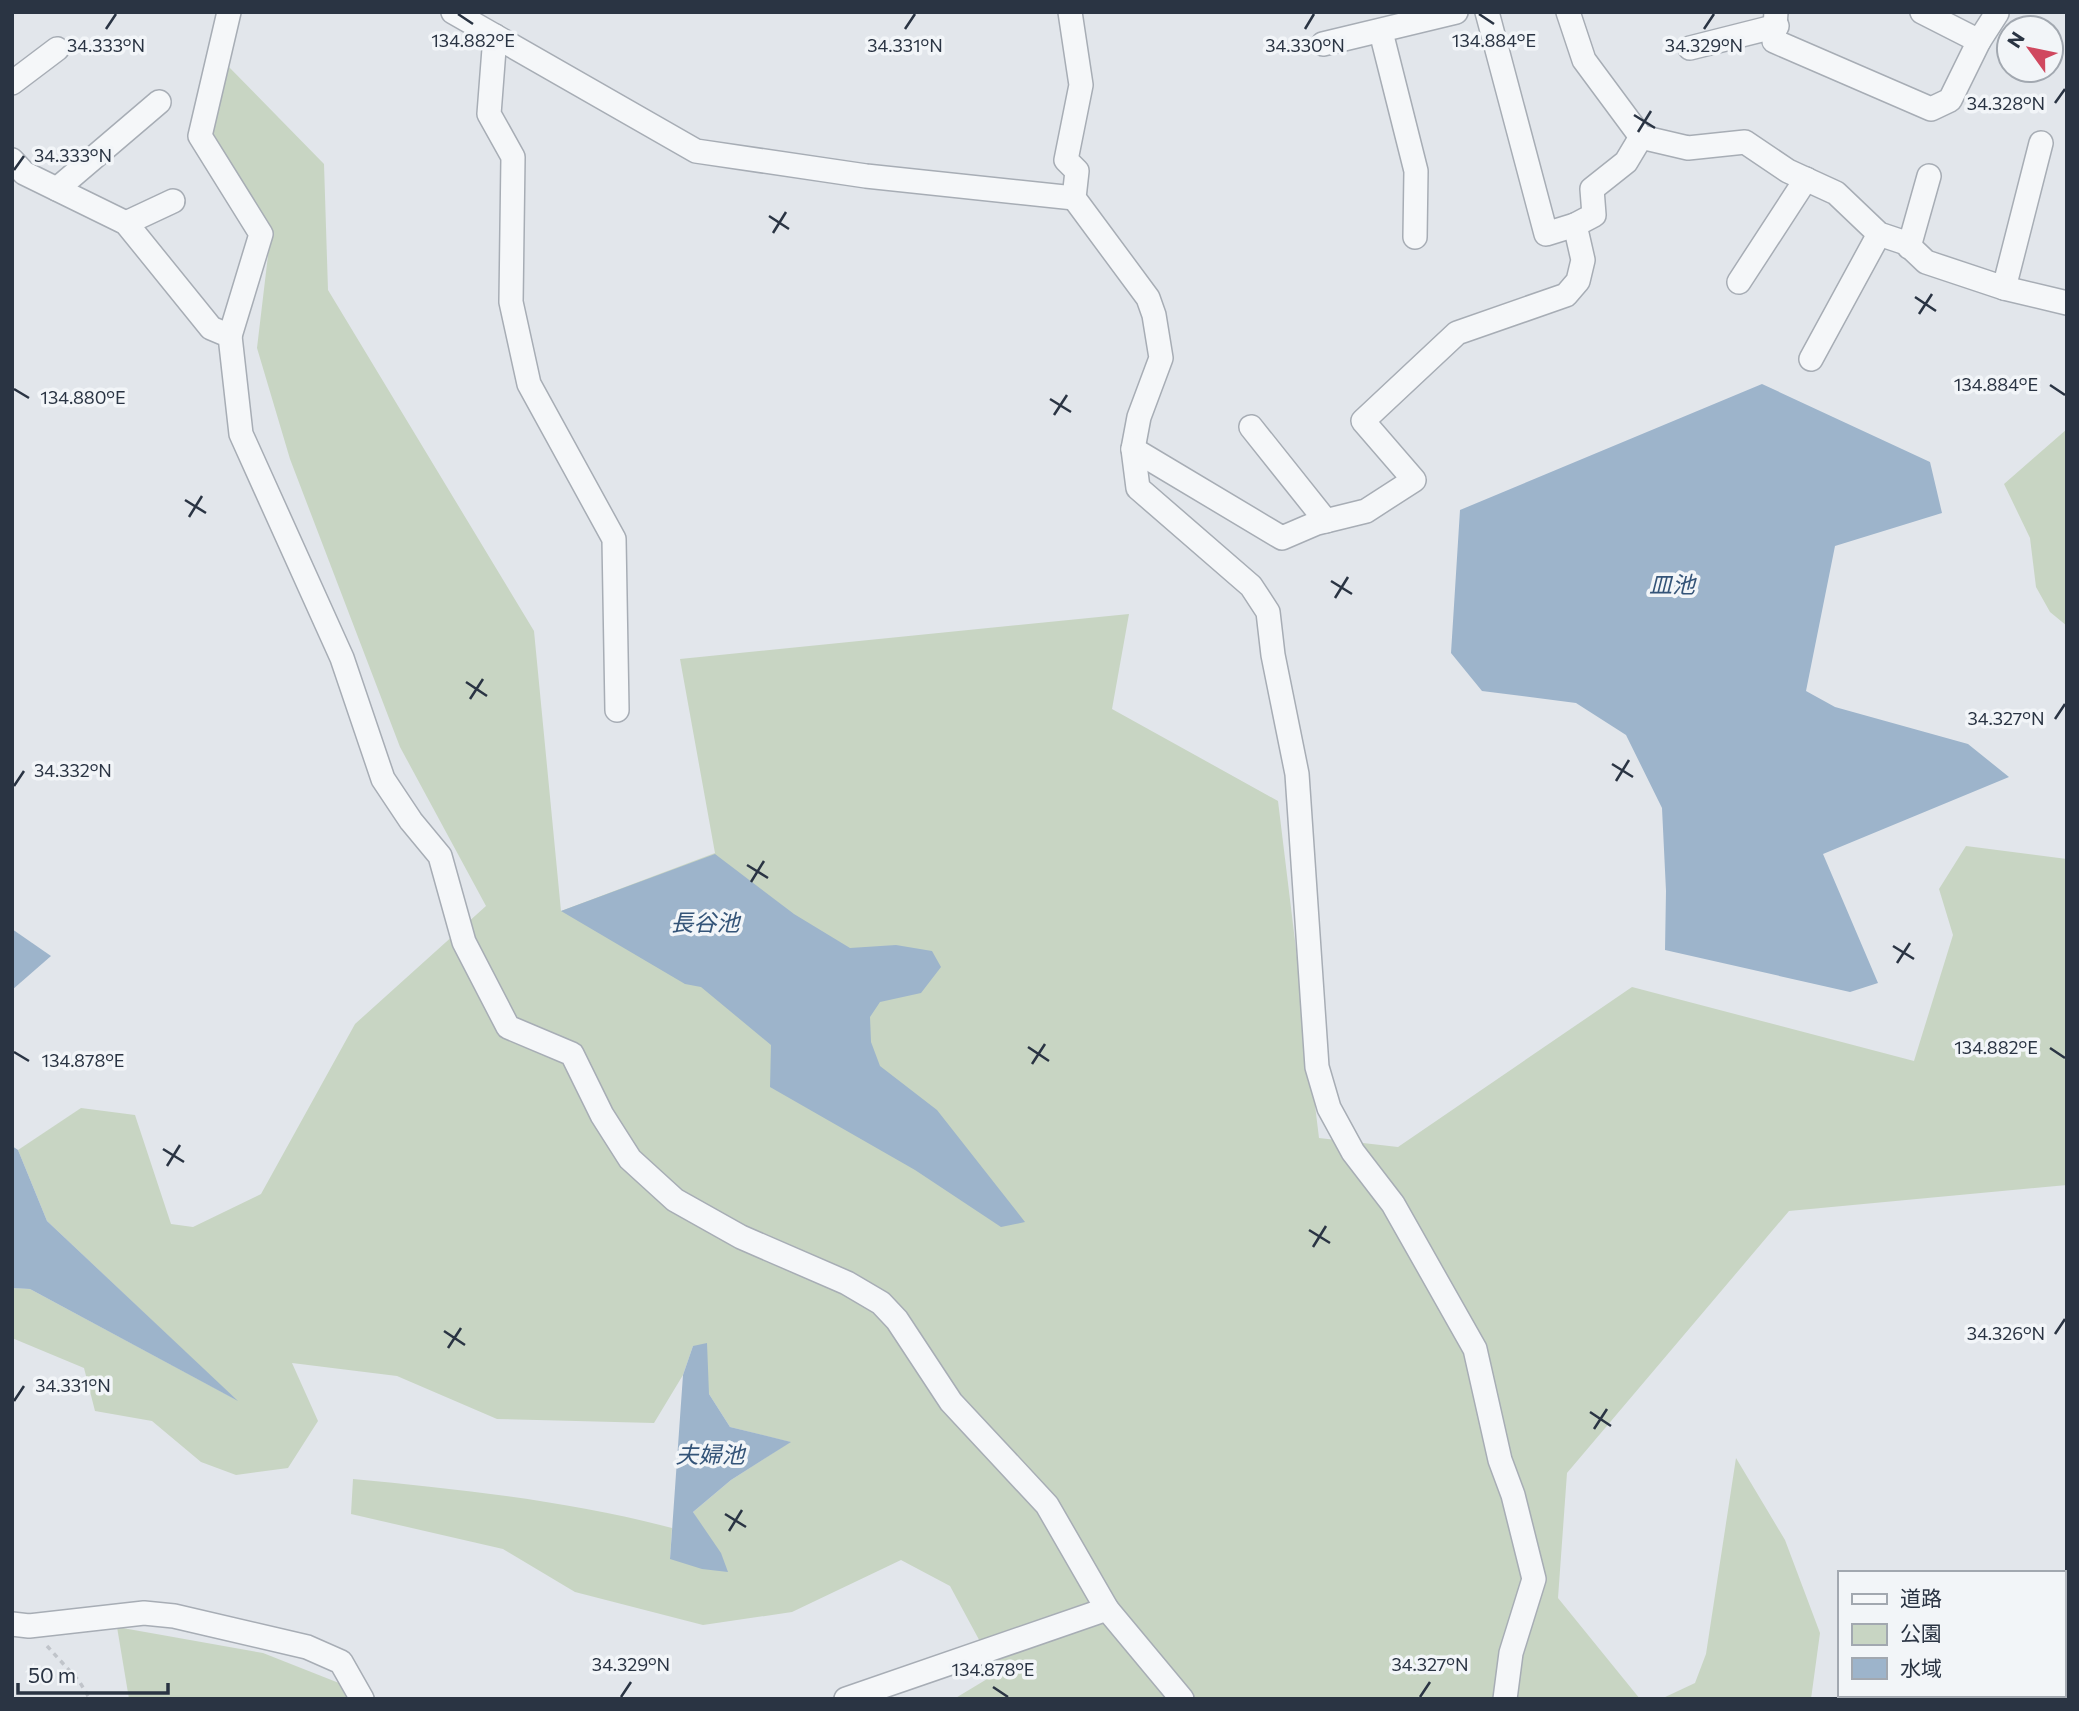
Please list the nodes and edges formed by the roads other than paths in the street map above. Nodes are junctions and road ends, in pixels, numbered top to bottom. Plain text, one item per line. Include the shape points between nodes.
1 (229, 12) edge
2 (453, 12) edge
3 (1070, 12) edge
4 (1457, 12) edge
5 (1488, 12) edge
6 (1568, 12) edge
7 (1922, 12) edge
8 (1997, 13) edge
9 (1776, 19) edge
10 (1381, 32) junction
11 (495, 36) junction
12 (1979, 41) junction
13 (1323, 44) dead end
14 (57, 48) dead end
15 (1690, 48) dead end
16 (12, 83) edge
17 (159, 102) dead end
18 (1641, 137) junction
19 (2041, 143) dead end
20 (12, 160) edge
21 (1929, 176) dead end
22 (1806, 179) junction
23 (57, 189) junction
24 (1074, 198) junction
25 (173, 201) dead end
26 (126, 223) junction
27 (1575, 225) junction
28 (1879, 234) junction
29 (1415, 237) dead end
30 (1909, 247) junction
31 (1739, 282) dead end
32 (2004, 288) junction
33 (2067, 303) edge
34 (230, 336) junction
35 (1811, 359) dead end
36 (1251, 427) dead end
37 (1133, 449) junction
38 (1326, 521) junction
39 (617, 710) dead end
40 (1107, 1609) junction
41 (21, 1625) edge
42 (362, 1699) edge
43 (846, 1699) edge
44 (1182, 1699) edge
45 (1506, 1699) edge

1 - 34 street via 200,136 261,234
2 - 11 street
3 - 24 street via 1081,85 1066,160 1077,171
4 - 10 street
5 - 27 street via 1546,234
6 - 18 street via 1584,60
7 - 12 street
8 - 12 street
9 - 12 street via 1774,41 1931,109 1950,100
9 - 15 street
10 - 13 street
10 - 29 street via 1416,171
11 - 24 street via 696,151 866,176
11 - 39 street via 489,114 513,157 511,302 529,384 614,538
14 - 16 street
17 - 23 street
18 - 22 street via 1688,148 1745,142
18 - 27 street via 1626,162 1592,189 1594,215
19 - 32 street
20 - 23 street via 24,173
21 - 30 street
22 - 28 street via 1836,193
22 - 31 street
23 - 26 street
24 - 37 street via 1148,298 1154,315 1161,358 1139,417
25 - 26 street
26 - 34 street via 211,328
27 - 38 street via 1583,260 1578,281 1566,295 1457,333 1363,421 1414,480 1367,511
28 - 30 street
28 - 35 street
30 - 32 street via 1926,262
32 - 33 street
34 - 40 street via 240,434 342,658 383,779 440,856 464,942 508,1027 572,1055 601,1115 630,1159 675,1200 741,1237 847,1283 881,1303 951,1402 1047,1505
36 - 38 street
37 - 38 street via 1282,538
37 - 45 street via 1138,488 1251,586 1268,612 1297,774 1317,1067 1329,1108 1347,1141 1393,1204 1475,1349 1534,1579 1511,1653
40 - 43 street
40 - 44 street
41 - 42 street via 144,1613 174,1616 307,1647 341,1662

